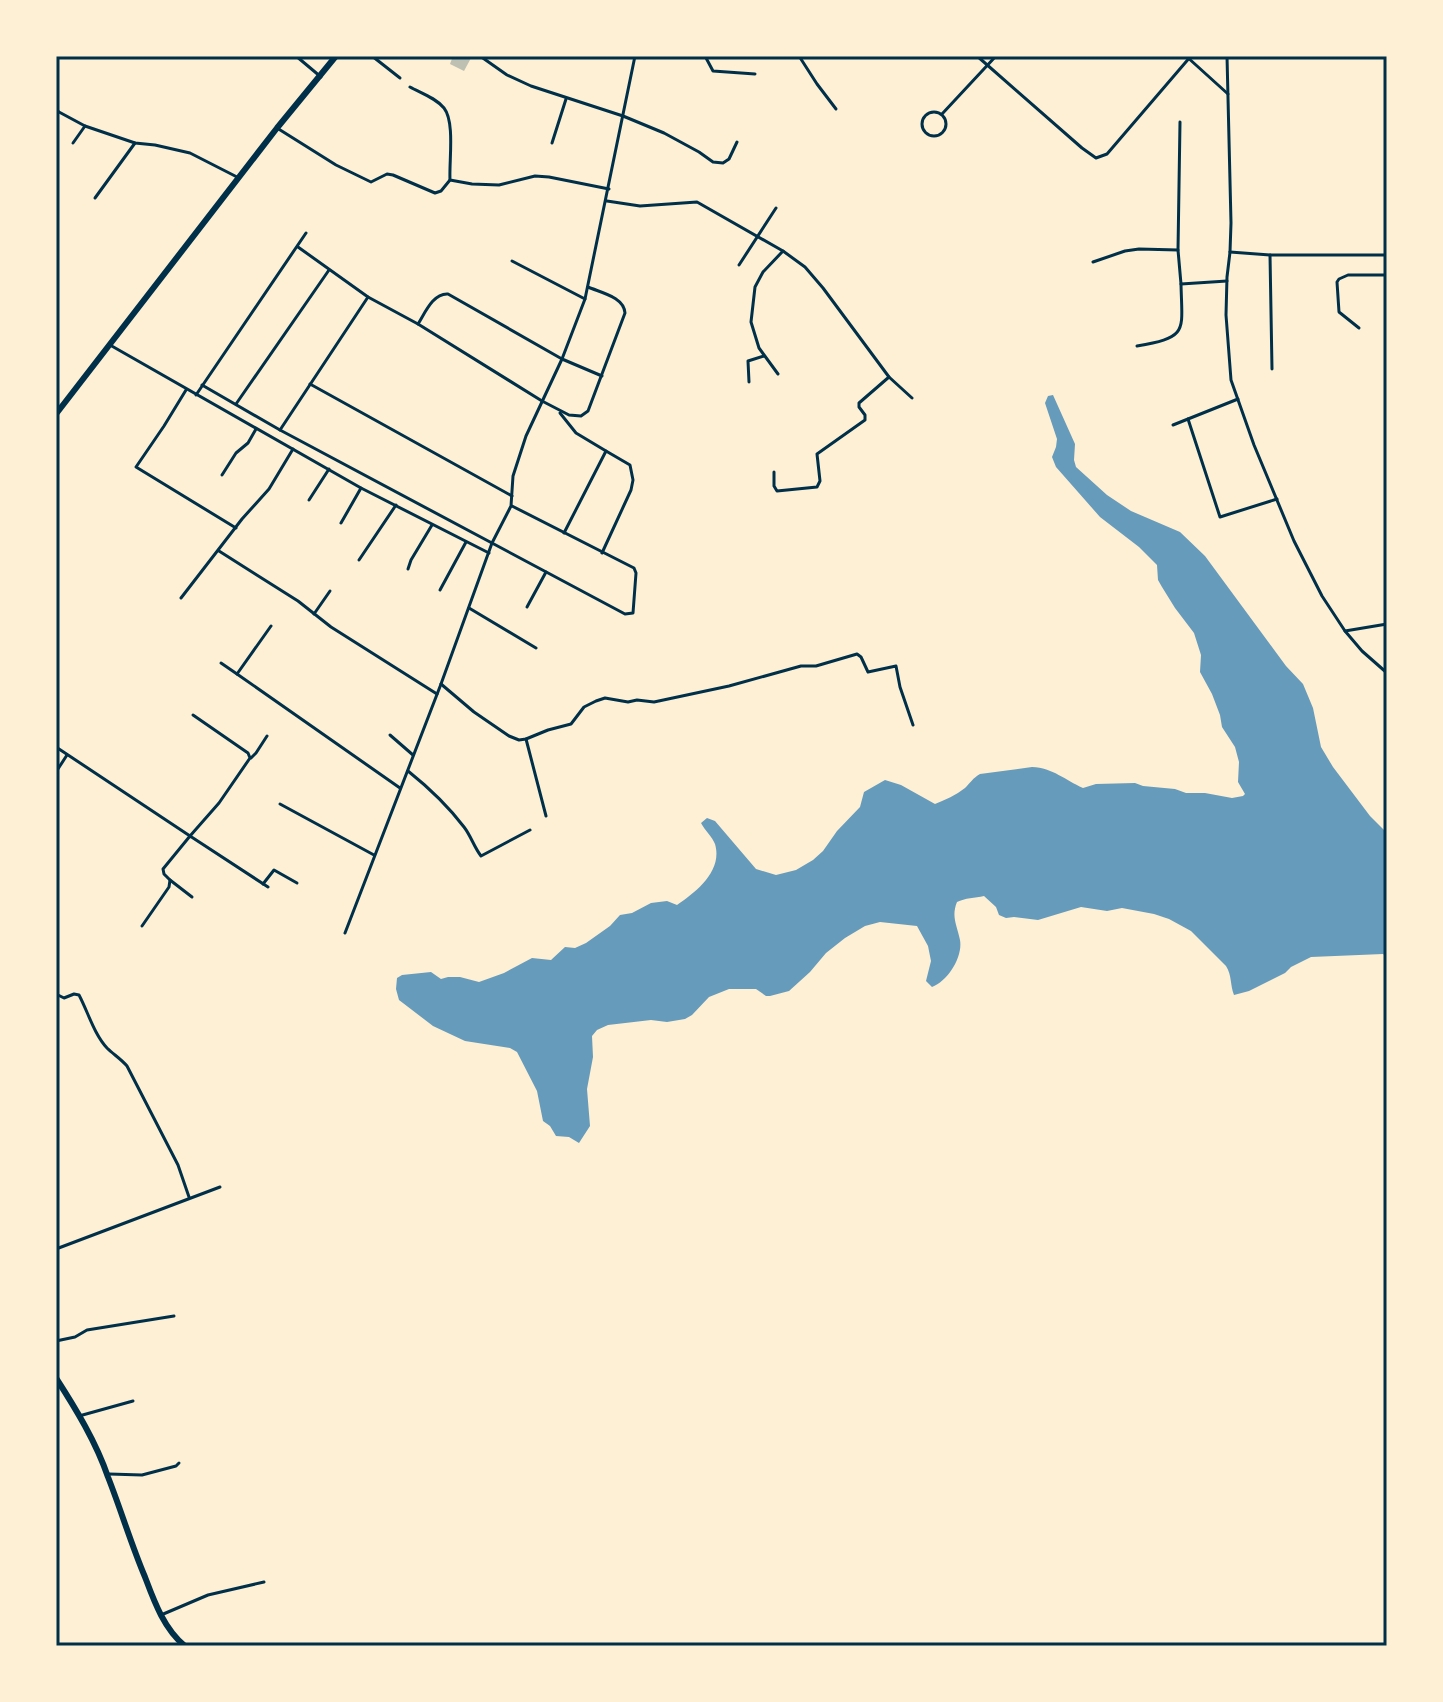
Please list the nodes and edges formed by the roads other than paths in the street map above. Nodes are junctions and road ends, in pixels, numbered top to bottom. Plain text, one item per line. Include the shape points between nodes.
1 (296, 56) edge
2 (336, 56) edge
3 (372, 56) edge
4 (480, 56) edge
5 (635, 56) edge
6 (705, 56) edge
7 (799, 56) edge
8 (977, 56) edge
9 (996, 56) edge
10 (1227, 56) edge
11 (1189, 57) edge
12 (988, 66) junction
13 (755, 74) dead end
14 (321, 77) junction
15 (400, 78) dead end
16 (410, 87) dead end
17 (1228, 94) junction
18 (566, 99) junction
19 (56, 109) edge
20 (836, 109) dead end
21 (942, 114) junction
22 (623, 116) junction
23 (1180, 122) dead end
24 (85, 126) junction
25 (277, 128) junction
26 (737, 142) dead end
27 (73, 143) dead end
28 (135, 143) junction
29 (552, 143) dead end
30 (239, 178) junction
31 (450, 180) junction
32 (609, 189) junction
33 (95, 198) dead end
34 (607, 201) junction
35 (776, 208) dead end
36 (306, 233) dead end
37 (757, 236) junction
38 (298, 247) junction
39 (1178, 250) junction
40 (783, 251) junction
41 (1230, 252) junction
42 (1270, 255) junction
43 (1387, 255) edge
44 (512, 261) dead end
45 (1093, 262) dead end
46 (739, 265) dead end
47 (329, 270) junction
48 (1387, 275) edge
49 (1227, 281) junction
50 (1181, 284) junction
51 (588, 287) junction
52 (368, 297) junction
53 (585, 299) junction
54 (418, 324) junction
55 (1359, 328) dead end
56 (110, 345) junction
57 (1137, 346) dead end
58 (764, 356) junction
59 (562, 359) junction
60 (1272, 369) dead end
61 (778, 374) dead end
62 (602, 376) junction
63 (889, 377) junction
64 (749, 382) dead end
65 (310, 384) junction
66 (202, 385) junction
67 (186, 390) junction
68 (196, 395) junction
69 (56, 398) edge
70 (912, 398) dead end
71 (1238, 399) junction
72 (542, 401) junction
73 (64, 403) junction
74 (236, 404) junction
75 (558, 410) junction
76 (56, 413) edge
77 (1188, 419) junction
78 (1173, 425) dead end
79 (256, 429) junction
80 (280, 430) junction
81 (293, 449) junction
82 (606, 451) junction
83 (329, 469) junction
84 (774, 472) dead end
85 (222, 475) dead end
86 (361, 488) junction
87 (512, 496) junction
88 (1277, 499) junction
89 (309, 500) dead end
90 (396, 505) junction
91 (511, 506) junction
92 (341, 523) dead end
93 (432, 525) junction
94 (236, 528) junction
95 (564, 533) junction
96 (466, 542) junction
97 (492, 543) junction
98 (219, 551) junction
99 (489, 553) junction
100 (602, 553) junction
101 (359, 560) dead end
102 (408, 569) dead end
103 (546, 572) junction
104 (440, 590) dead end
105 (330, 591) dead end
106 (181, 598) dead end
107 (527, 607) dead end
108 (469, 608) junction
109 (314, 614) junction
110 (1387, 624) edge
111 (271, 626) dead end
112 (1345, 631) junction
113 (536, 648) dead end
114 (221, 663) dead end
115 (1387, 673) edge
116 (237, 674) junction
117 (441, 684) junction
118 (437, 694) junction
119 (193, 715) dead end
120 (913, 725) dead end
121 (390, 735) dead end
122 (267, 736) dead end
123 (526, 739) junction
124 (56, 747) edge
125 (67, 755) junction
126 (413, 755) junction
127 (250, 758) junction
128 (408, 771) junction
129 (56, 772) edge
130 (400, 788) junction
131 (280, 804) dead end
132 (546, 816) dead end
133 (530, 830) dead end
134 (190, 836) junction
135 (374, 855) junction
136 (170, 880) junction
137 (297, 883) dead end
138 (263, 884) junction
139 (268, 887) dead end
140 (192, 897) dead end
141 (142, 926) dead end
142 (345, 933) dead end
143 (56, 994) edge
144 (220, 1187) dead end
145 (189, 1197) junction
146 (56, 1249) edge
147 (174, 1316) dead end
148 (56, 1341) edge
149 (56, 1378) edge
150 (133, 1401) dead end
151 (79, 1416) junction
152 (179, 1463) dead end
153 (108, 1474) junction
154 (264, 1582) dead end
155 (161, 1615) junction
156 (185, 1646) edge

1 - 14 street
2 - 14 highway
3 - 15 street
4 - 18 street via 507,75
5 - 22 street
6 - 13 street via 713,71
7 - 20 street
8 - 12 street
9 - 12 street
10 - 17 street
11 - 12 street via 1107,154 1096,158
11 - 17 street
12 - 21 street
14 - 25 highway
16 - 31 street via 436,101 448,115
17 - 41 street
18 - 22 street
18 - 29 street
19 - 24 street
21 - 21 street via 946,129 941,135 927,135 922,120 927,114
22 - 26 street via 717,164 729,159
22 - 32 street
23 - 39 street
24 - 27 street
24 - 28 street
25 - 30 highway
25 - 31 street via 371,182 393,175 435,193
28 - 30 street via 190,153
28 - 33 street
30 - 56 highway
31 - 32 street via 499,185 535,176
32 - 34 street
34 - 37 street via 640,206 697,202
34 - 51 street
35 - 37 street
36 - 38 street
37 - 40 street
37 - 46 street
38 - 47 street
38 - 66 street
39 - 45 street via 1139,249
39 - 50 street
40 - 58 street via 755,287 751,322
40 - 63 street via 823,288
41 - 42 street
41 - 49 street
42 - 43 street
42 - 60 street
44 - 53 street
47 - 52 street
47 - 74 street
48 - 55 street via 1348,275 1337,282 1339,312
49 - 50 street
49 - 71 street via 1231,380
50 - 57 street via 1182,325 1177,333 1167,341
51 - 53 street
51 - 62 street via 620,301 625,310
52 - 54 street
52 - 65 street
53 - 59 street
54 - 59 street via 437,296 448,294
54 - 72 street
56 - 67 street
56 - 73 highway
58 - 61 street
58 - 64 street via 748,361
59 - 62 street
59 - 72 street
62 - 75 street via 585,415
63 - 70 street
63 - 84 street via 859,403 865,420 817,454 817,487 777,491
65 - 80 street
65 - 87 street
66 - 68 street
66 - 74 street
67 - 68 street
67 - 94 street via 136,468
68 - 79 street
69 - 73 street
71 - 77 street
71 - 88 street
72 - 75 street
72 - 87 street via 518,457
73 - 76 highway
74 - 80 street
75 - 82 street via 576,433
77 - 78 street
77 - 88 street via 1220,517
79 - 81 street
79 - 85 street
80 - 97 street
81 - 83 street
81 - 94 street
82 - 95 street
82 - 100 street via 630,465 633,480
83 - 86 street
83 - 89 street
86 - 90 street
86 - 92 street
87 - 91 street
88 - 112 street via 1322,596
90 - 93 street
90 - 101 street
91 - 95 street
91 - 97 street
93 - 96 street
93 - 102 street
94 - 98 street
95 - 100 street
96 - 99 street
96 - 104 street
97 - 99 street
97 - 103 street
98 - 106 street
98 - 109 street
99 - 108 street
100 - 103 street via 636,570 631,614
103 - 107 street
105 - 109 street
108 - 113 street
108 - 117 street
109 - 118 street
110 - 112 street
111 - 116 street
112 - 115 street
114 - 116 street
116 - 130 street
117 - 118 street
117 - 123 street via 509,736
118 - 126 street
119 - 127 street
120 - 123 street via 896,666 868,672 857,654 654,702 605,698 584,707 571,724
121 - 126 street
122 - 127 street
123 - 132 street
124 - 125 street
125 - 129 street
125 - 134 street
126 - 128 street
127 - 134 street
128 - 130 street
128 - 133 street via 467,830 481,856
130 - 135 street
131 - 135 street
134 - 136 street via 163,869
134 - 138 street
135 - 142 street
136 - 140 street
136 - 141 street
137 - 138 street via 274,870
138 - 139 street
143 - 145 street via 79,995 104,1044 127,1066
144 - 145 street
145 - 146 street
147 - 148 street via 87,1330
149 - 151 highway
150 - 151 street
151 - 153 highway
152 - 153 street via 142,1475
153 - 155 highway
154 - 155 street via 208,1595
155 - 156 highway

